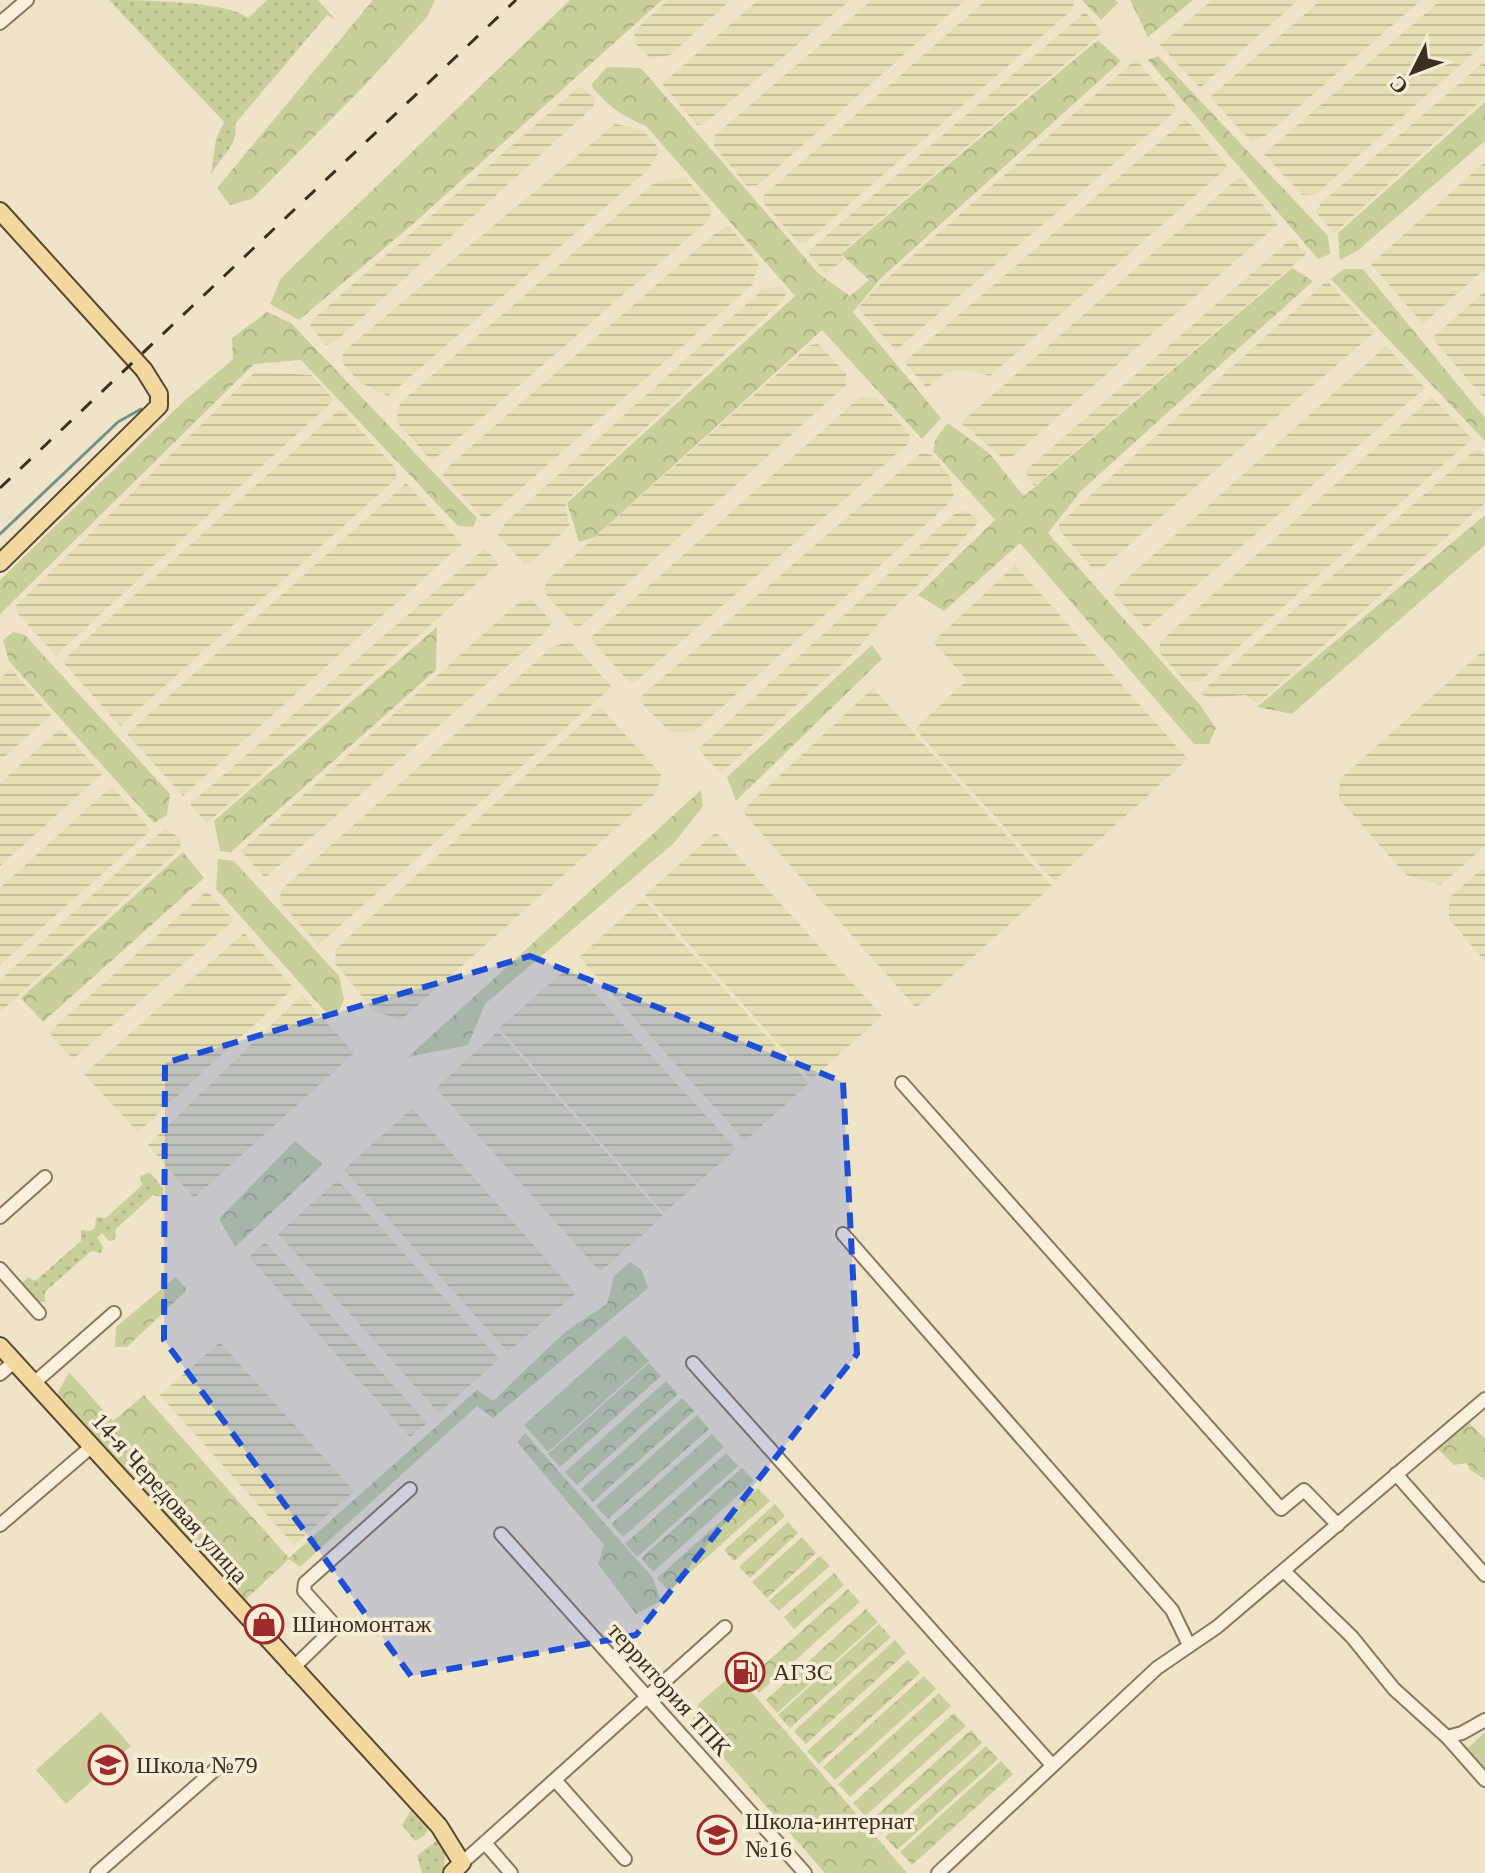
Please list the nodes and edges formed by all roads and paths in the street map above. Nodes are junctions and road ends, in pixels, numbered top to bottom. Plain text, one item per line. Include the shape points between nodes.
1 (27, 0) edge
2 (0, 23) edge
3 (0, 211) edge
4 (0, 563) edge
5 (902, 1083) dead end
6 (45, 1177) dead end
7 (0, 1217) edge
8 (843, 1234) dead end
9 (0, 1269) edge
10 (39, 1313) dead end
11 (114, 1313) dead end
12 (0, 1346) edge
13 (14, 1362) junction
14 (693, 1363) dead end
15 (0, 1374) edge
16 (34, 1383) junction
17 (1485, 1399) edge
18 (91, 1447) junction
19 (1396, 1474) junction
20 (410, 1489) dead end
21 (0, 1525) edge
22 (1338, 1525) junction
23 (501, 1534) dead end
24 (1284, 1571) junction
25 (1485, 1575) edge
26 (725, 1627) dead end
27 (1189, 1645) junction
28 (292, 1669) junction
29 (646, 1697) junction
30 (1485, 1720) edge
31 (1447, 1737) junction
32 (1052, 1765) junction
33 (218, 1767) dead end
34 (555, 1780) junction
35 (1485, 1780) edge
36 (485, 1843) junction
37 (625, 1859) dead end
38 (457, 1868) edge
39 (97, 1873) edge
40 (511, 1873) edge
41 (805, 1873) edge
42 (938, 1873) edge

1 - 2 street
3 - 4 main road via 160,386 155,414
5 - 22 street via 1281,1509 1304,1490
6 - 7 street
8 - 27 street via 1172,1610
9 - 10 street
11 - 16 street
12 - 13 main road, 14-я Чередовая улица
13 - 15 street
13 - 16 main road, 14-я Чередовая улица
14 - 32 street
16 - 18 main road, 14-я Чередовая улица
17 - 19 street
18 - 21 street
18 - 28 main road, 14-я Чередовая улица
19 - 22 street
19 - 25 street
20 - 28 street via 305,1583 304,1591 331,1621 332,1630
22 - 24 street
23 - 29 street, территория ТПК
24 - 27 street
24 - 31 street via 1352,1637 1394,1689
26 - 29 street
27 - 32 street
28 - 38 main road, 14-я Чередовая улица via 439,1826
29 - 34 street
29 - 41 street, территория ТПК
30 - 31 street
31 - 35 street
32 - 42 street
33 - 39 street
34 - 36 street
34 - 37 street
36 - 38 street
36 - 40 street

